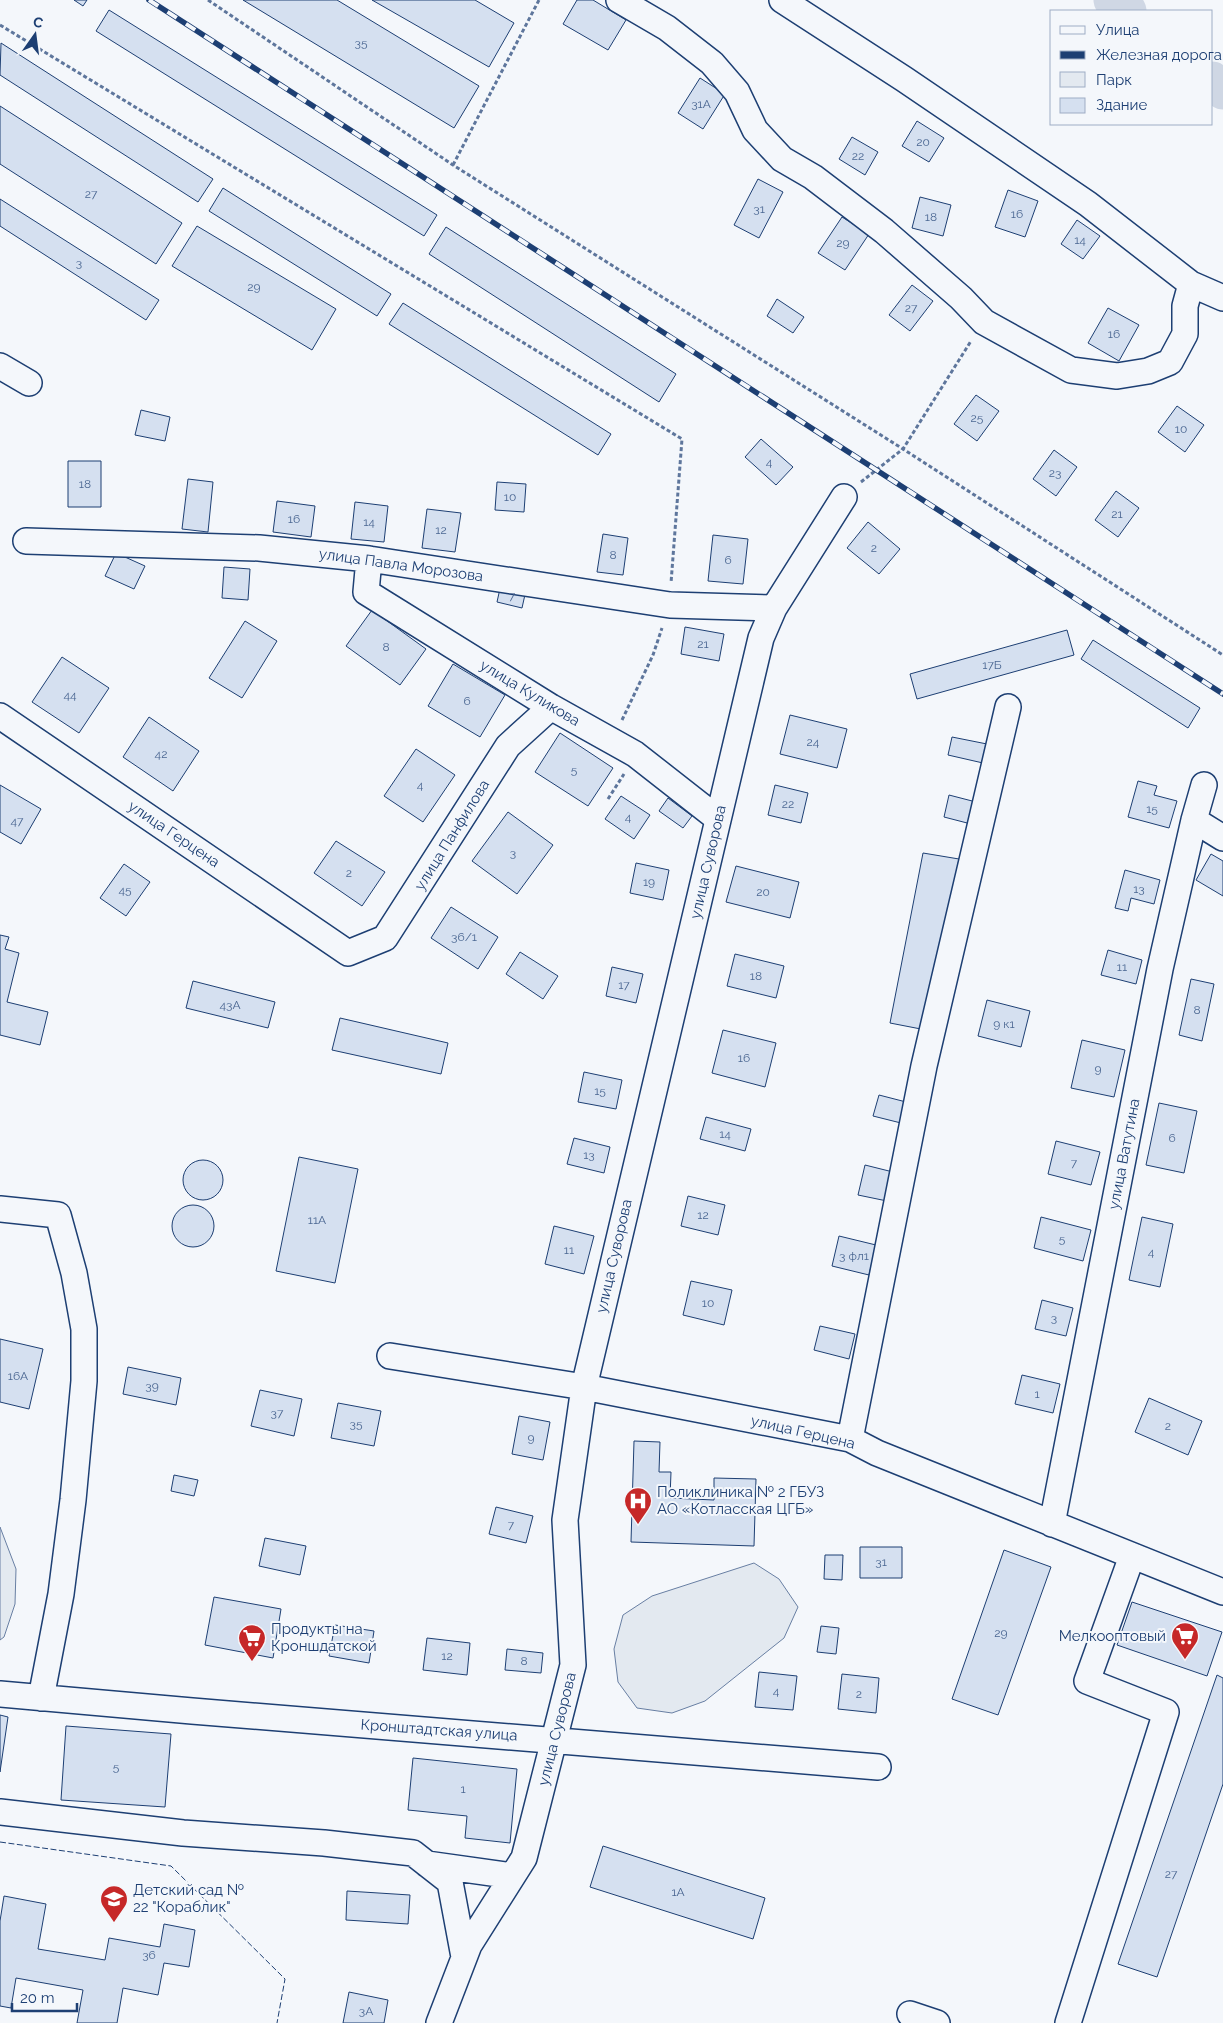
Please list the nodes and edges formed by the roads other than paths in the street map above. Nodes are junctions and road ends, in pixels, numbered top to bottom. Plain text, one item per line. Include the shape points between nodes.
1 (619, 0) edge
2 (782, 0) edge
3 (1192, 284) junction
4 (1223, 298) edge
5 (0, 366) edge
6 (29, 383) dead end
7 (844, 497) road end
8 (26, 541) dead end
9 (369, 558) junction
10 (774, 608) junction
11 (551, 707) junction
12 (1008, 707) dead end
13 (0, 716) edge
14 (1204, 785) dead end
15 (718, 819) junction
16 (1194, 820) junction
17 (1223, 838) edge
18 (348, 953) joint
19 (0, 1209) edge
20 (390, 1356) dead end
21 (584, 1387) junction
22 (850, 1439) junction
23 (1052, 1524) junction
24 (1132, 1556) junction
25 (1223, 1592) edge
26 (0, 1694) edge
27 (41, 1698) junction
28 (554, 1739) junction
29 (878, 1767) dead end
30 (0, 1812) edge
31 (427, 1864) junction
32 (512, 1876) junction
33 (464, 1958) junction
34 (910, 2014) dead end
35 (439, 2023) edge
36 (936, 2023) edge
37 (1068, 2023) edge

1 - 3 street via 667,28 712,63 737,92 755,130 782,159 813,177 884,231 984,322 1071,370 1117,376 1148,371 1170,362 1185,334 1185,306
2 - 3 street via 1088,204
3 - 4 street
5 - 6 street
7 - 10 street, улица Суворова
8 - 9 street, улица Павла Морозова via 259,548
9 - 10 street, улица Павла Морозова via 670,605
9 - 11 street, улица Куликова via 366,592
10 - 15 street, улица Суворова via 762,638
11 - 15 street, улица Куликова via 635,754
11 - 18 street, улица Панфилова via 508,746 386,938
12 - 22 street via 924,1066
13 - 18 street, улица Герцена
14 - 16 street, улица Ватутина
15 - 21 street, улица Суворова
16 - 17 street
16 - 23 street, улица Ватутина via 1160,969
19 - 27 street via 58,1215 74,1273 84,1329 84,1381 73,1500 61,1594
20 - 21 street, улица Герцена
21 - 22 street, улица Герцена
21 - 28 street, улица Суворова via 565,1520 573,1665
22 - 23 street, улица Герцена
23 - 24 street, улица Герцена
24 - 25 street, улица Герцена
24 - 37 street via 1087,1681 1166,1712
26 - 27 street, Кронштадтская улица
27 - 28 street, Кронштадтская улица
28 - 29 street, Кронштадтская улица
28 - 32 street, улица Суворова via 524,1858
30 - 31 street via 183,1833 413,1853
31 - 32 street
31 - 33 street via 450,1882
32 - 33 street, улица Суворова
33 - 35 street, улица Суворова
34 - 36 street

